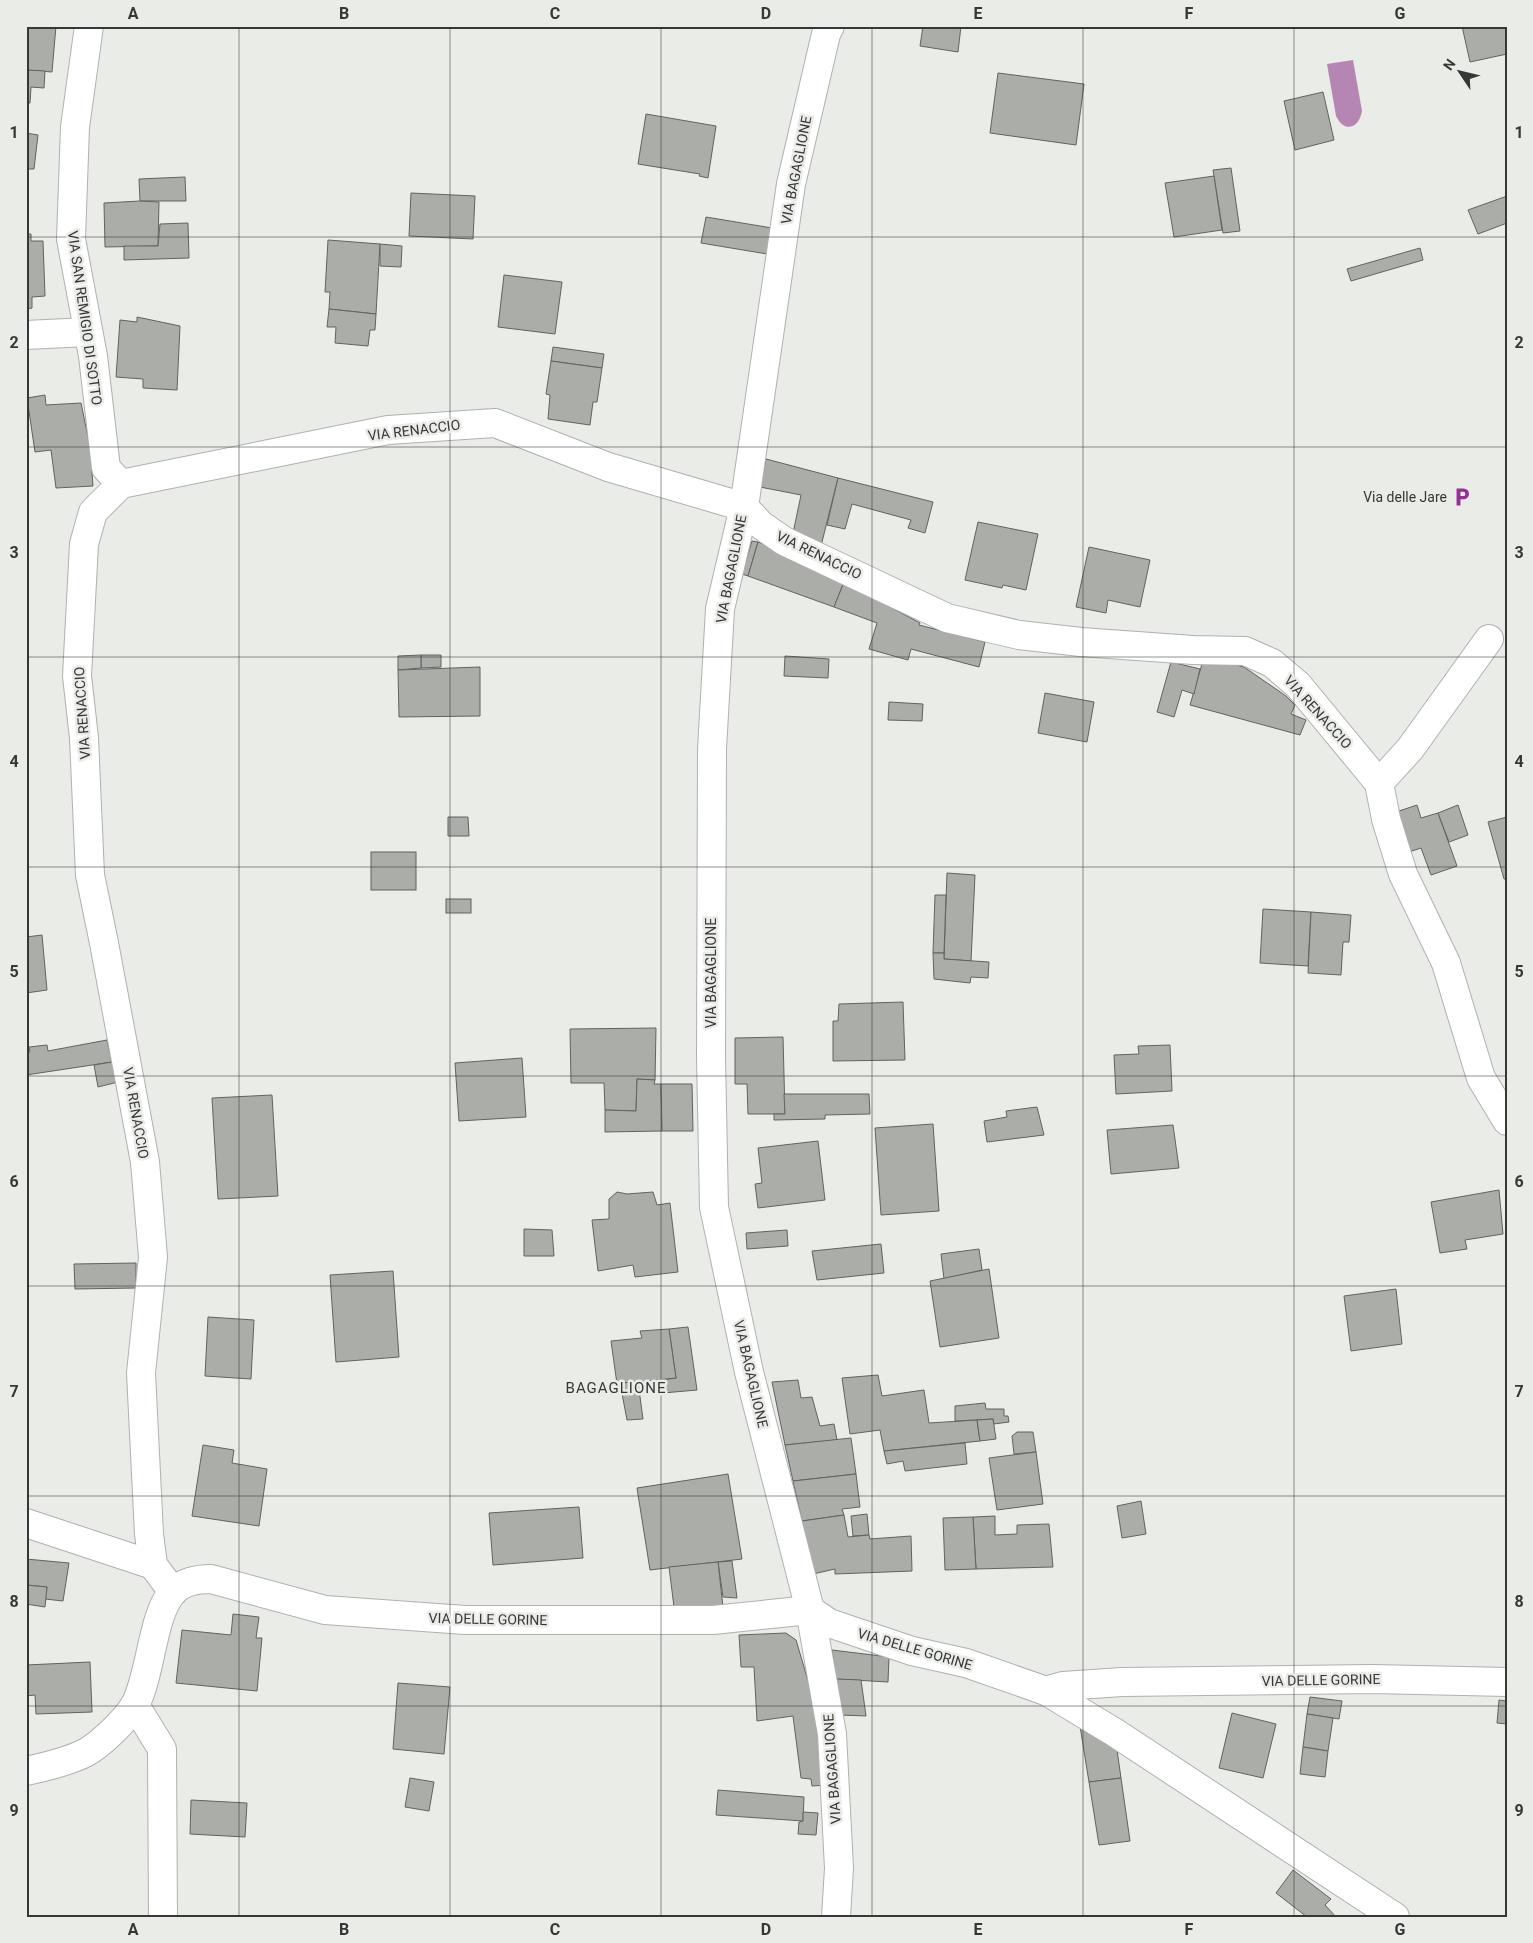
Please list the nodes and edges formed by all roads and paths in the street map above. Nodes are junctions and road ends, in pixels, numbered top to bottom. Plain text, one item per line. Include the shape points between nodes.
1 (89, 26) edge
2 (830, 26) edge
3 (88, 332) junction
4 (26, 336) edge
5 (121, 484) junction
6 (744, 507) junction
7 (1489, 639) dead end
8 (1379, 782) junction
9 (1507, 1121) edge
10 (26, 1523) edge
11 (153, 1565) junction
12 (173, 1592) junction
13 (810, 1610) junction
14 (1507, 1682) edge
15 (1046, 1692) junction
16 (134, 1705) junction
17 (26, 1771) edge
18 (163, 1917) edge
19 (836, 1917) edge
20 (1395, 1917) edge

1 - 3 street, VIA SAN REMIGIO DI SOTTO via 75,127 70,239
2 - 6 street, VIA BAGAGLIONE via 791,184
3 - 4 street
3 - 5 street, VIA SAN REMIGIO DI SOTTO via 106,468
5 - 6 street, VIA RENACCIO via 388,430 495,423 608,467
5 - 11 street, VIA RENACCIO via 93,512 84,544 77,676 84,738 90,875 145,1162 153,1258 141,1373 148,1534
6 - 8 street, VIA RENACCIO via 761,525 784,541 947,618 1019,635 1081,642 1245,651 1272,663 1298,685
6 - 13 street, VIA BAGAGLIONE via 720,609 712,749 714,1207 749,1372
7 - 8 street via 1410,749
8 - 9 street, VIA RENACCIO via 1386,819 1403,874 1446,963 1481,1078
10 - 11 street
11 - 12 street, VIA RENACCIO
12 - 13 street, VIA DELLE GORINE via 196,1579 211,1579 325,1610 465,1620 713,1620
12 - 16 street via 159,1620 149,1664
13 - 15 street, VIA DELLE GORINE via 829,1623 912,1651 966,1663
13 - 19 street, VIA BAGAGLIONE via 832,1734 839,1868
14 - 15 street, VIA DELLE GORINE via 1373,1679 1122,1682 1063,1686
15 - 20 street, VIA DELLE GORINE via 1114,1732
16 - 17 street via 120,1725 86,1752
16 - 18 street via 162,1749

